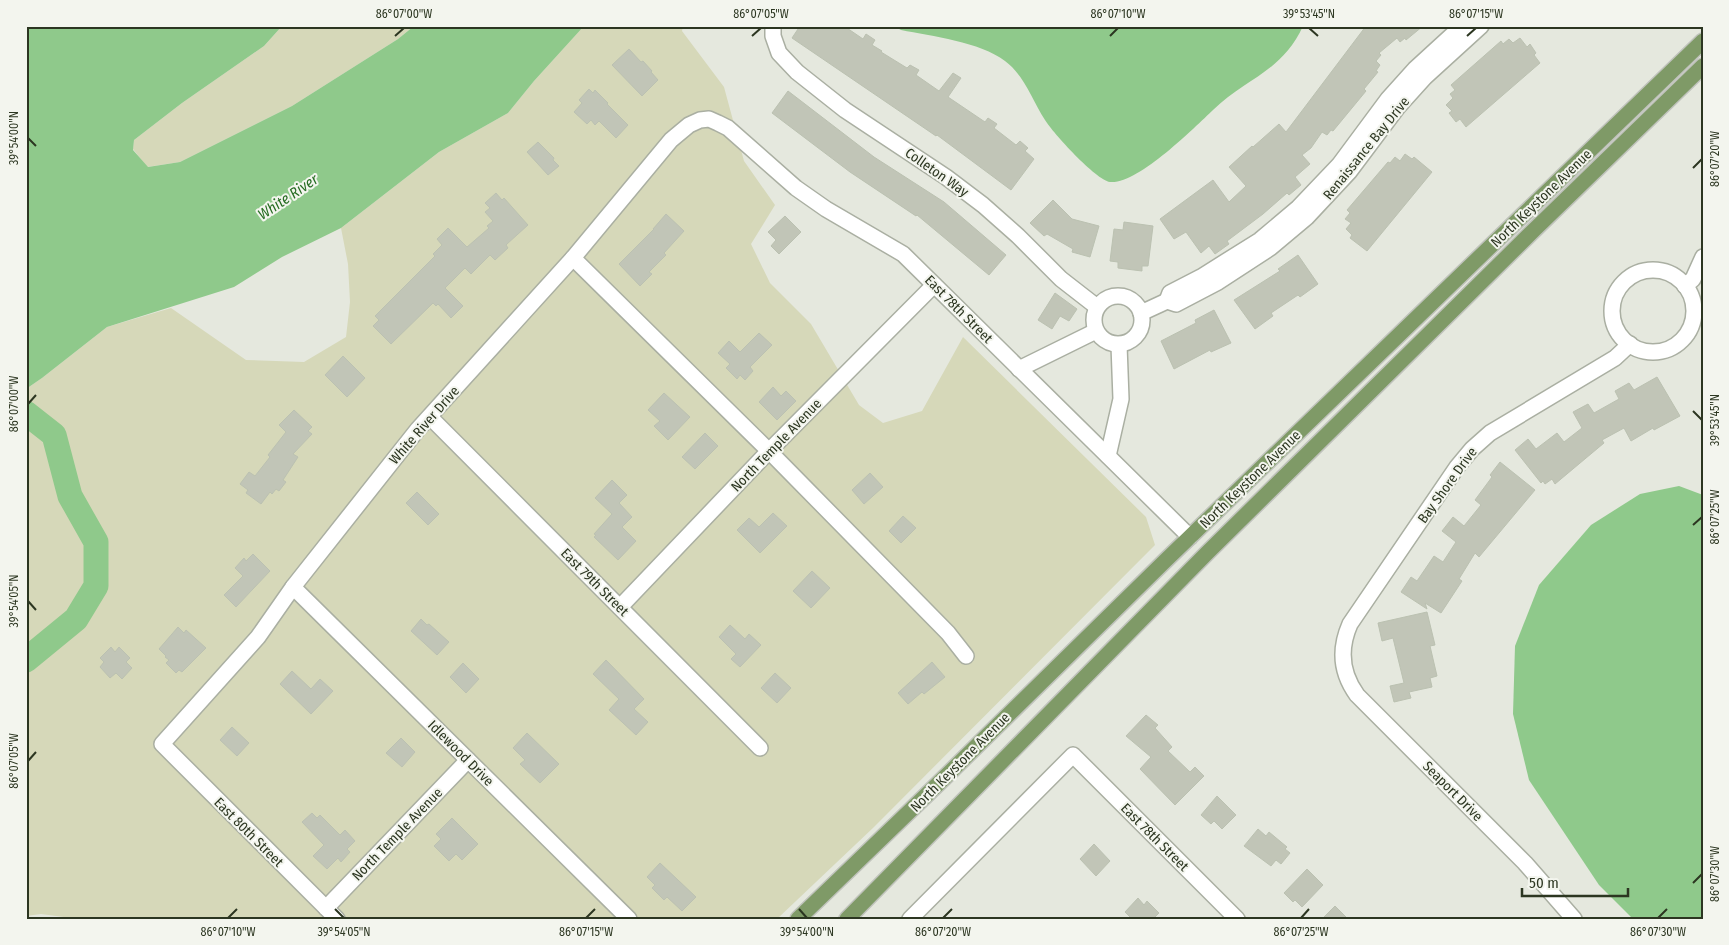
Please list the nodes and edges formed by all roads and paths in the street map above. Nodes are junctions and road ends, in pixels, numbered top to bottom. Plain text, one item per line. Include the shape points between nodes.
1 (773, 26) edge
2 (1462, 26) edge
3 (1481, 26) edge
4 (1703, 41) edge
5 (1703, 66) edge
6 (700, 120) joint
7 (1703, 257) edge
8 (573, 258) junction
9 (934, 286) junction
10 (1685, 286) junction
11 (1167, 301) junction
12 (1097, 307) junction
13 (1141, 313) junction
14 (1096, 331) junction
15 (1630, 344) junction
16 (1118, 345) junction
17 (1019, 369) junction
18 (430, 417) junction
19 (768, 451) junction
20 (1108, 456) junction
21 (1190, 537) junction
22 (293, 587) junction
23 (620, 607) junction
24 (966, 656) dead end
25 (1342, 657) joint
26 (162, 744) joint
27 (760, 748) dead end
28 (468, 760) junction
29 (331, 914) edge
30 (629, 919) edge
31 (798, 919) edge
32 (847, 919) edge
33 (910, 919) edge
34 (1237, 919) edge
35 (1574, 919) edge

1 - 12 street, Colleton Way via 779,54 797,72 845,110 970,195
2 - 11 street, Renaissance Bay Drive via 1415,69 1388,99 1339,165 1298,208 1260,240 1170,293
3 - 11 street, Renaissance Bay Drive via 1425,77 1349,172 1307,217 1270,248 1218,282 1176,304
4 - 21 main road, North Keystone Avenue
5 - 32 main road, North Keystone Avenue via 1207,553
6 - 8 street, White River Drive via 689,124 671,140
6 - 9 street, East 78th Street via 709,119 728,128 796,188 895,248
7 - 10 street via 1693,279
8 - 18 street, White River Drive
8 - 19 street
9 - 17 street, East 78th Street
9 - 19 street, North Temple Avenue
10 - 15 street via 1693,310 1692,322 1682,338 1673,346 1655,351 1642,350
10 - 15 street via 1674,276 1656,270 1637,273 1618,288 1612,312 1617,330
11 - 13 street, Renaissance Bay Drive
12 - 13 street via 1112,296 1123,296 1134,301
12 - 14 street via 1093,317
13 - 16 street via 1142,327 1136,336
14 - 16 street via 1103,340
14 - 17 street
15 - 25 street, Bay Shore Drive via 1615,358 1500,426 1472,449 1350,624
16 - 20 street via 1120,399
17 - 20 street, East 78th Street
18 - 22 street, White River Drive
18 - 23 street, East 79th Street
19 - 23 street, North Temple Avenue
19 - 24 street via 948,633
20 - 21 street, East 78th Street
21 - 31 main road, North Keystone Avenue
22 - 26 street, White River Drive via 258,637
22 - 28 street, Idlewood Drive
23 - 27 street, East 79th Street
25 - 35 street, Seaport Drive via 1349,684 1357,695 1525,863
26 - 29 street, East 80th Street
28 - 29 street, North Temple Avenue
28 - 30 street, Idlewood Drive
33 - 34 street, East 78th Street via 1073,755

